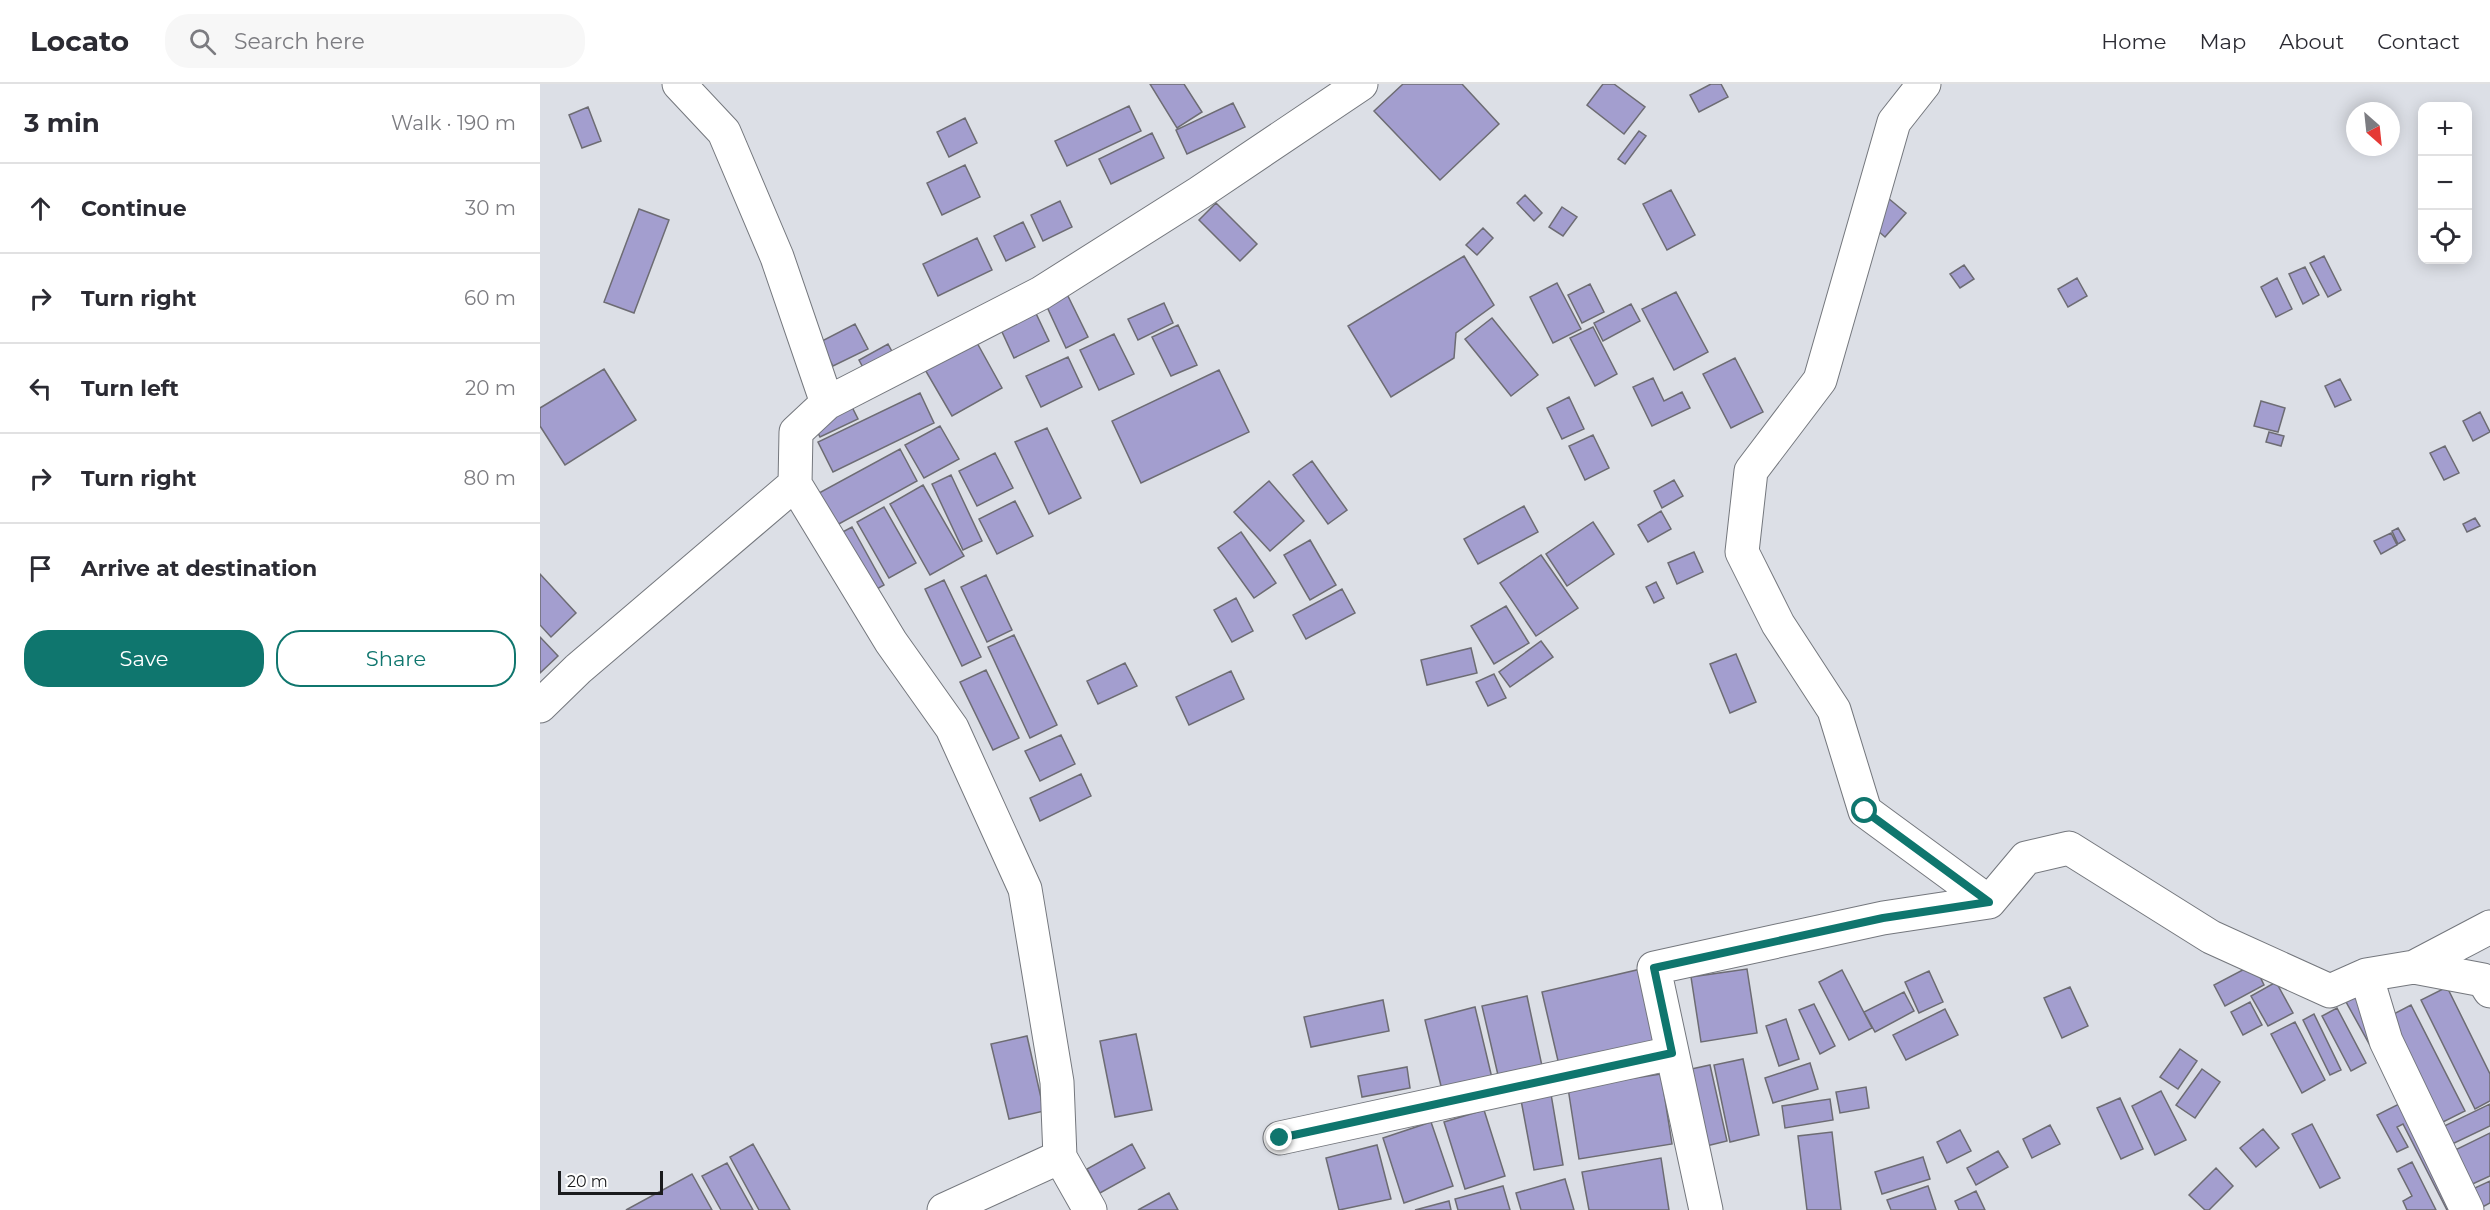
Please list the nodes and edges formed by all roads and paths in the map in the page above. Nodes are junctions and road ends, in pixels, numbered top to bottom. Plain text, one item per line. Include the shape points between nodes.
1 (679, 84) edge
2 (1361, 84) edge
3 (1924, 84) edge
4 (827, 403) junction
5 (795, 484) junction
6 (540, 706) edge
7 (1989, 902) junction
8 (2490, 927) edge
9 (2414, 967) junction
10 (2366, 975) junction
11 (2490, 991) edge
12 (1672, 1053) junction
13 (1280, 1138) dead end
14 (1060, 1157) junction
15 (944, 1210) edge
16 (1090, 1210) edge
17 (1706, 1210) edge
18 (2467, 1210) edge

1 - 4 street via 724,132 777,257
2 - 4 street via 1041,293
3 - 7 street via 1894,122 1820,380 1751,471 1742,552 1778,624 1834,710 1865,811
4 - 5 street via 796,432
5 - 6 street
5 - 14 street via 891,642 952,729 1025,889 1057,1082
7 - 10 street via 2026,858 2069,848 2211,938 2330,991
7 - 12 street via 1883,918 1654,968
8 - 9 street
9 - 10 street
9 - 11 street via 2483,980
10 - 18 street via 2386,1041
12 - 13 street
12 - 17 street
14 - 15 street
14 - 16 street

